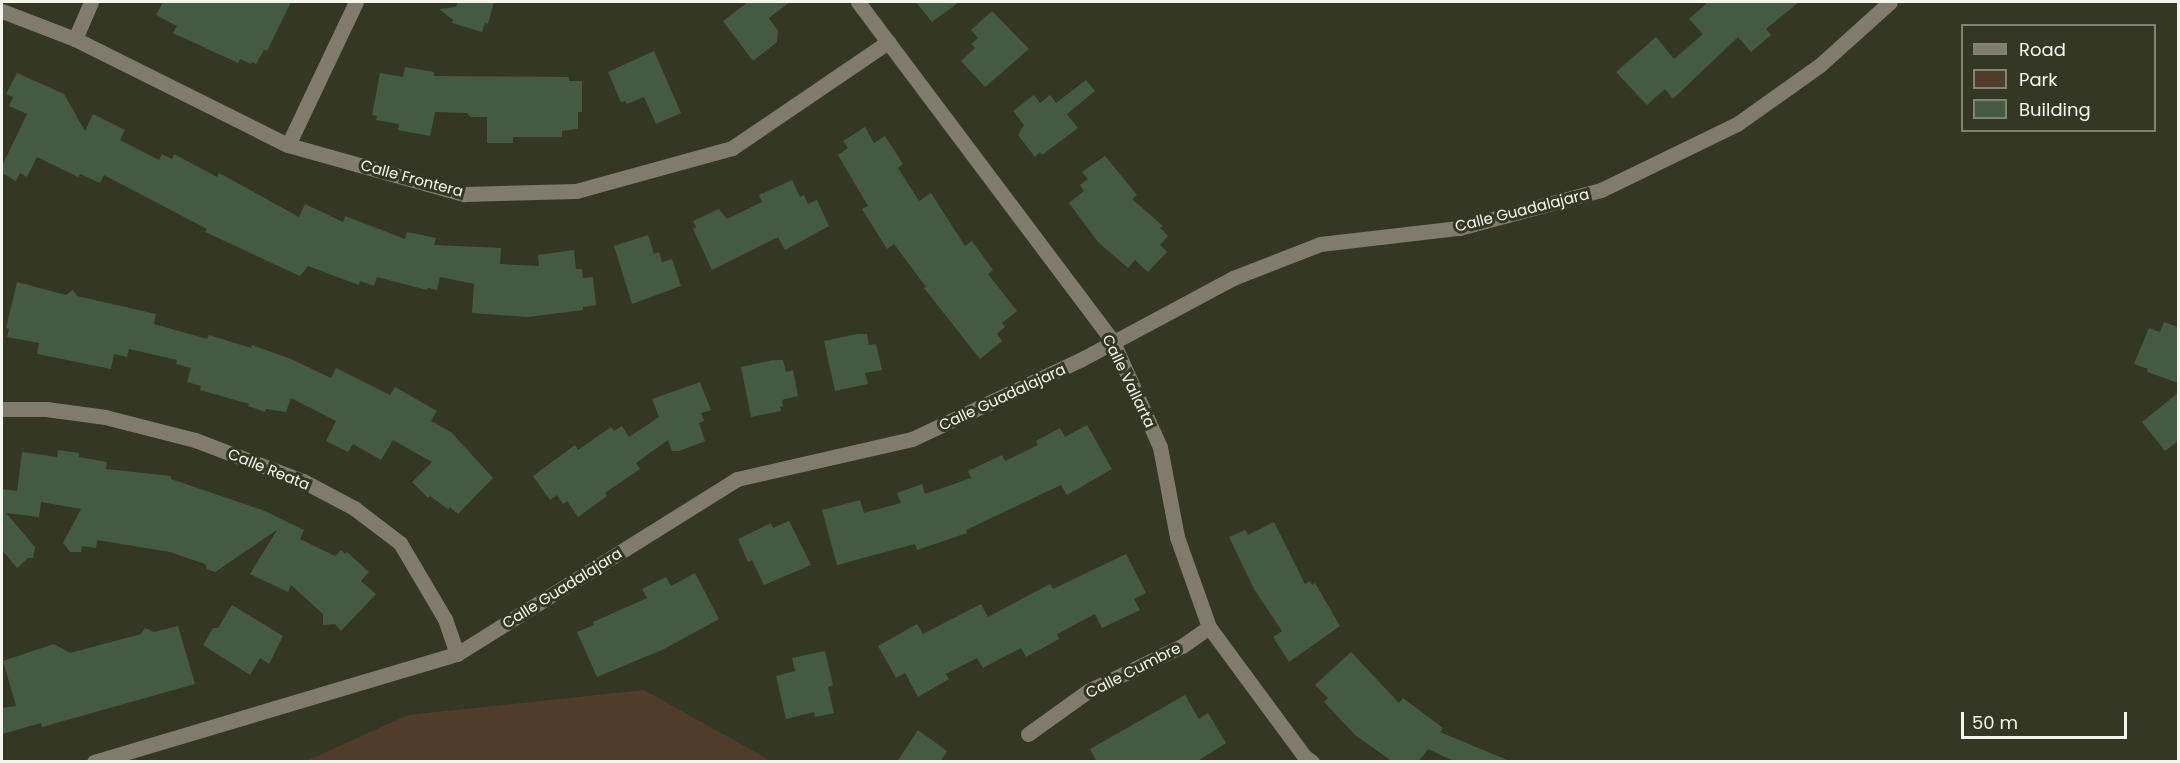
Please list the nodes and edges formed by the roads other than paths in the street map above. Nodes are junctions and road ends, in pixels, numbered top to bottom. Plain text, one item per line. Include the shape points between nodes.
1 (91, 2) edge
2 (356, 2) edge
3 (858, 2) edge
4 (1890, 2) edge
5 (2, 10) edge
6 (75, 39) junction
7 (888, 42) junction
8 (288, 145) junction
9 (1113, 342) junction
10 (2, 409) edge
11 (1209, 627) junction
12 (457, 654) junction
13 (1028, 734) dead end
14 (94, 762) edge
15 (1312, 762) edge

1 - 6 street
2 - 8 street
3 - 7 street, Calle Vallarta
4 - 9 street, Calle Guadalajara via 1820,65 1737,124 1601,190 1459,228 1320,244 1233,278
5 - 6 street, Calle Frontera
6 - 8 street, Calle Frontera
7 - 8 street, Calle Frontera via 732,147 576,191 464,194
7 - 9 street, Calle Vallarta
9 - 11 street, Calle Vallarta via 1160,447 1177,537
9 - 12 street, Calle Guadalajara via 912,439 737,479
10 - 12 street, Calle Reata via 46,409 105,417 195,440 303,481 344,502 400,543 445,619
11 - 13 street, Calle Cumbre via 1182,646 1088,691
11 - 15 street, Calle Vallarta
12 - 14 street, Calle Guadalajara

